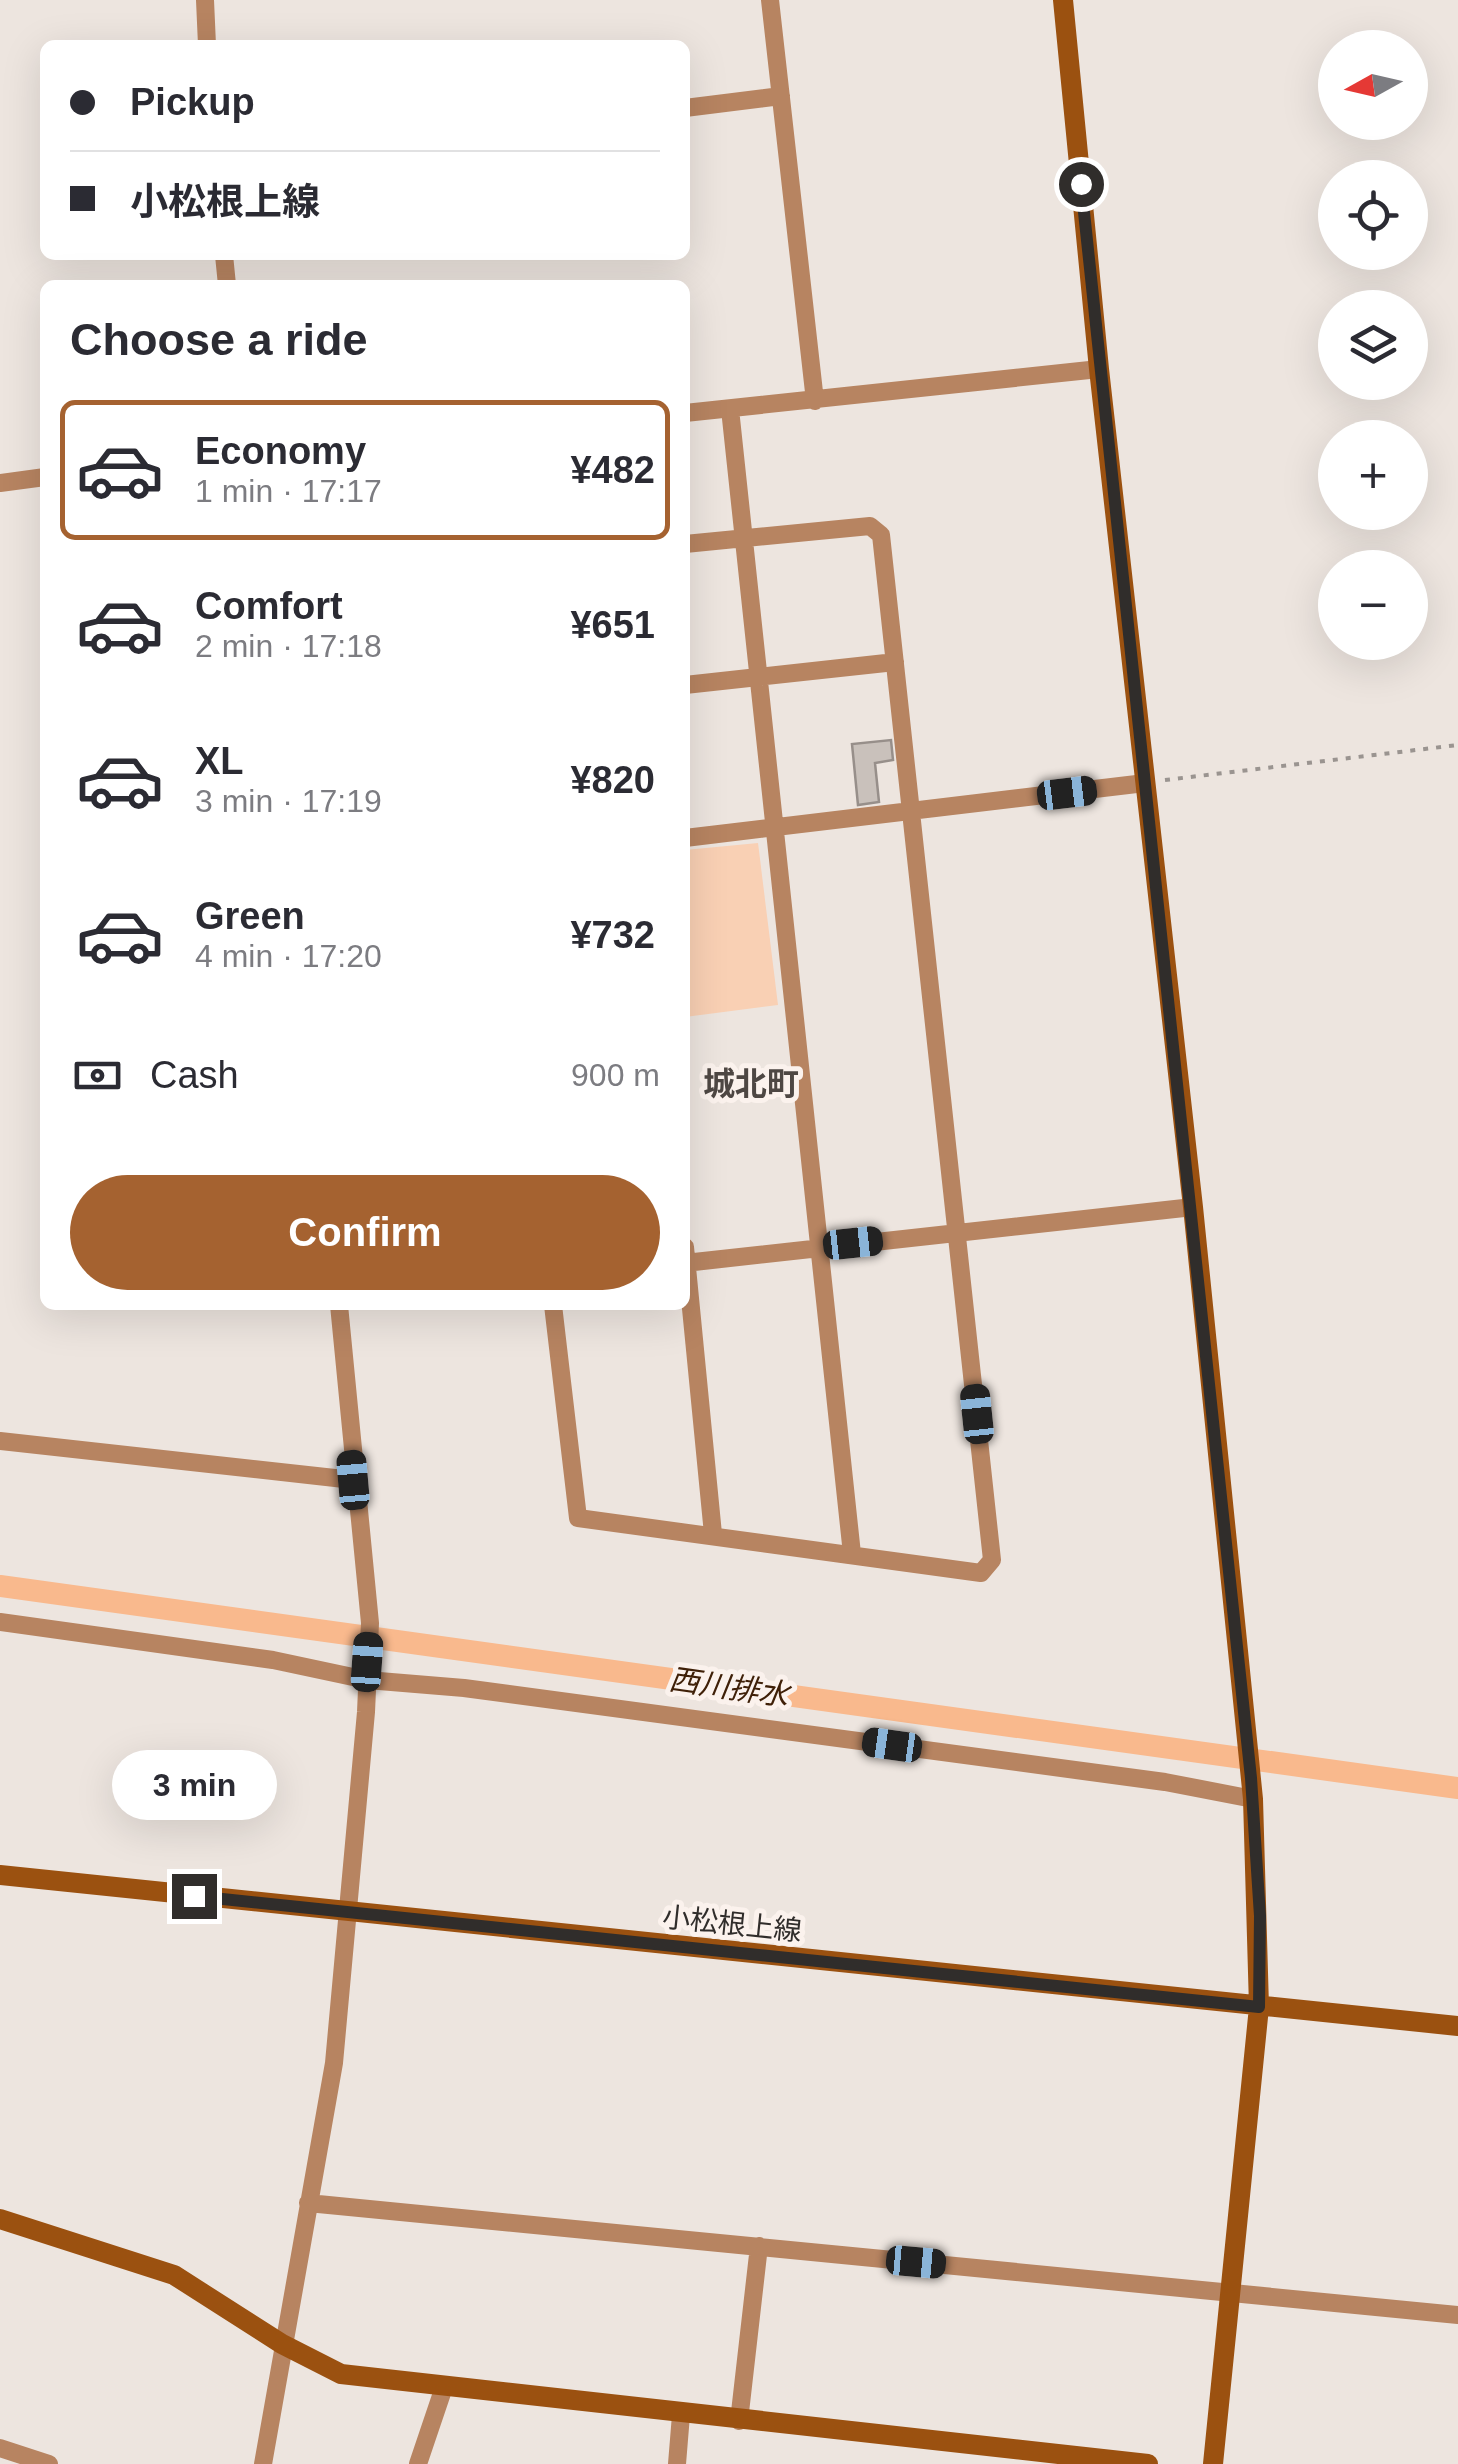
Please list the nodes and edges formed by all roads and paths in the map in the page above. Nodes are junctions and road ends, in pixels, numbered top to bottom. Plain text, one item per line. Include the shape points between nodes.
1 (205, 0) edge
2 (770, 0) edge
3 (1063, 0) edge
4 (207, 40) edge
5 (781, 96) junction
6 (690, 107) edge
7 (1098, 369) junction
8 (815, 401) junction
9 (730, 409) junction
10 (690, 413) edge
11 (40, 479) edge
12 (0, 483) edge
13 (746, 536) junction
14 (690, 543) edge
15 (895, 662) junction
16 (761, 678) junction
17 (690, 685) edge
18 (1458, 745) edge
19 (1145, 782) junction
20 (910, 813) junction
21 (774, 827) junction
22 (690, 837) edge
23 (1194, 1207) junction
24 (958, 1232) junction
25 (818, 1246) junction
26 (690, 1258) edge
27 (690, 1299) edge
28 (338, 1310) edge
29 (554, 1310) edge
30 (0, 1441) edge
31 (353, 1480) junction
32 (713, 1534) junction
33 (852, 1554) junction
34 (0, 1622) edge
35 (367, 1671) junction
36 (1252, 1789) junction
37 (0, 1875) edge
38 (350, 1912) junction
39 (1259, 2007) junction
40 (1458, 2026) edge
41 (308, 2203) junction
42 (0, 2219) edge
43 (759, 2246) junction
44 (1230, 2292) junction
45 (1458, 2315) edge
46 (282, 2344) junction
47 (444, 2386) junction
48 (681, 2416) junction
49 (740, 2422) junction
50 (0, 2448) edge
51 (49, 2464) edge
52 (263, 2464) edge
53 (418, 2464) edge
54 (677, 2464) edge
55 (1148, 2464) edge
56 (1213, 2464) edge

1 - 4 street
2 - 5 street
3 - 7 street
5 - 6 street
5 - 8 street
7 - 8 street
7 - 19 street
8 - 9 street
9 - 10 street
9 - 13 street
11 - 12 street
13 - 14 street
13 - 15 street via 870,526 881,535
13 - 16 street
15 - 16 street
15 - 20 street
16 - 17 street
16 - 21 street
18 - 19 path
19 - 20 street
19 - 23 street
20 - 21 street
20 - 24 street
21 - 22 street
21 - 25 street
23 - 24 street
23 - 36 street
24 - 25 street
24 - 33 street via 992,1560 981,1573
25 - 26 street
25 - 33 street
27 - 32 street
28 - 31 street
29 - 32 street via 578,1518
30 - 31 street
31 - 35 street via 370,1622
32 - 33 street
34 - 35 street
35 - 36 street
35 - 38 street
36 - 39 street
37 - 38 street, 小松根上線
38 - 39 street, 小松根上線
38 - 41 street via 334,2063
39 - 40 street, 小松根上線
39 - 44 street
41 - 43 street
41 - 46 street
42 - 46 street via 174,2275
43 - 44 street
43 - 49 street
44 - 45 street
44 - 56 street
46 - 47 street via 341,2374
46 - 52 street
47 - 48 street
47 - 53 street
48 - 49 street
48 - 54 street
49 - 55 street
50 - 51 street

